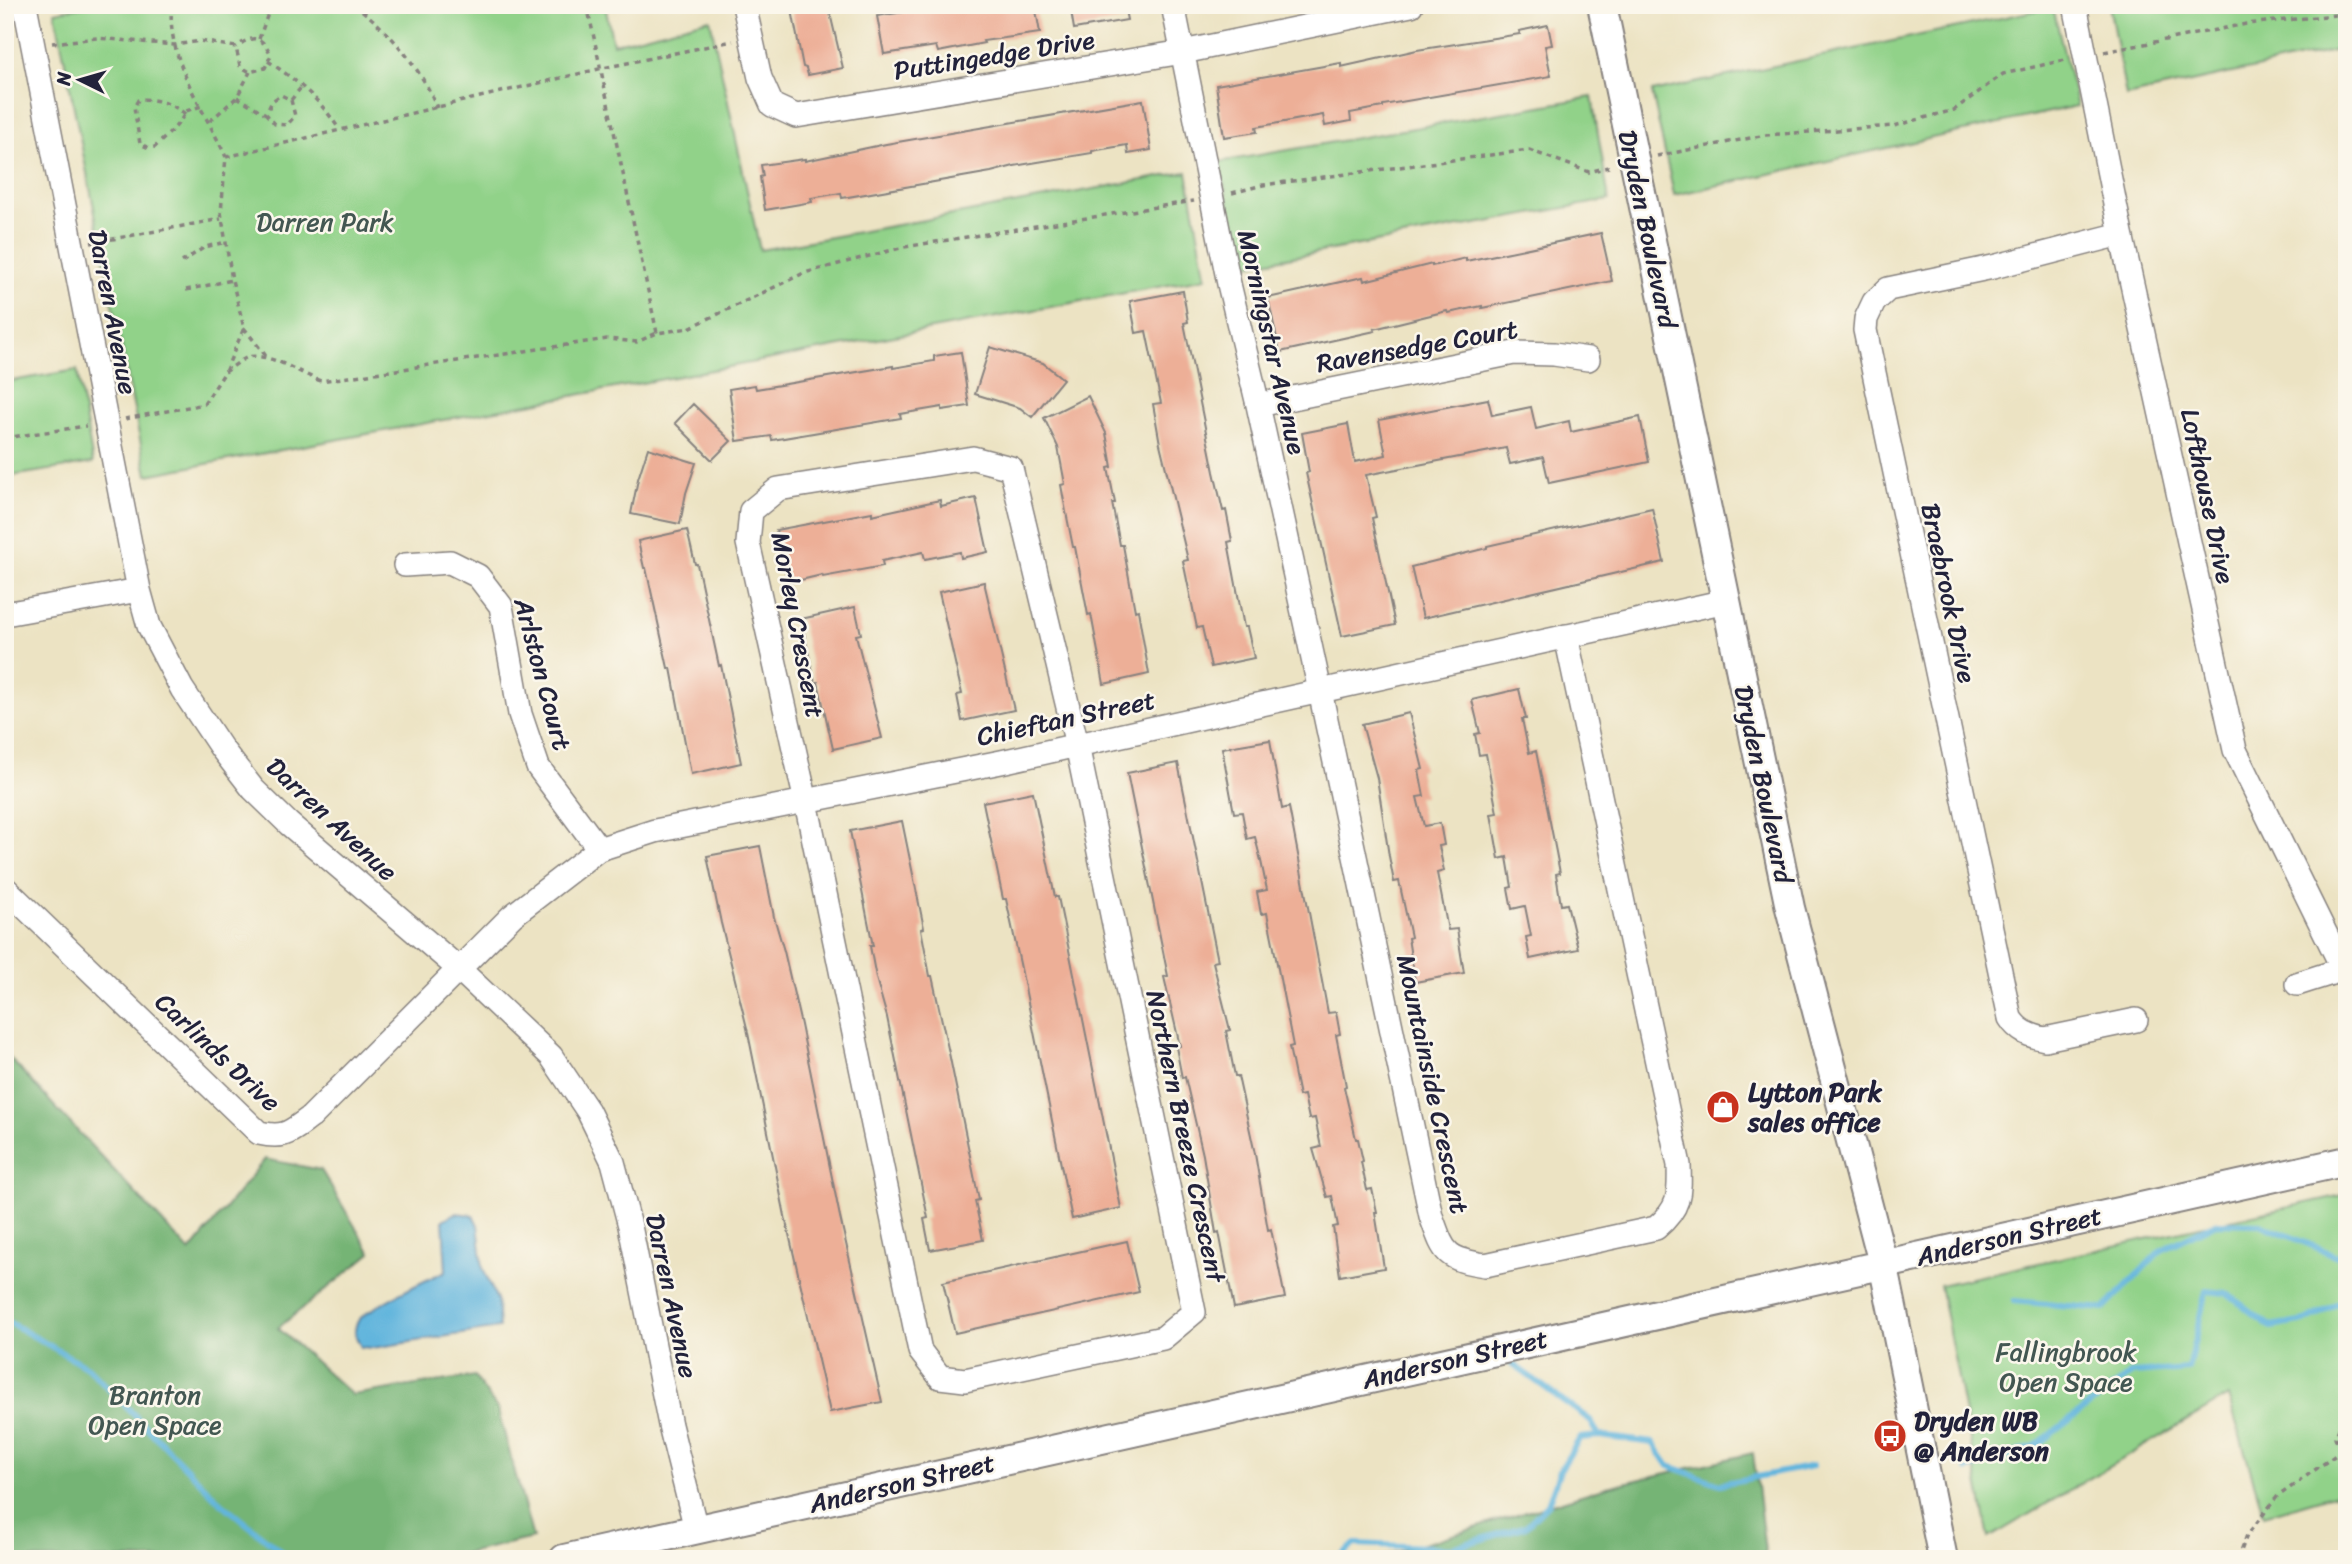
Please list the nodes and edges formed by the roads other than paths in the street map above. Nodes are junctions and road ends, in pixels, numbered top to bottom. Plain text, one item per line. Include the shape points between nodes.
1 (25, 5) edge
2 (744, 5) edge
3 (1173, 5) edge
4 (1410, 5) edge
5 (1602, 5) edge
6 (2076, 5) edge
7 (1183, 52) junction
8 (2121, 234) junction
9 (1588, 359) dead end
10 (1258, 405) junction
11 (405, 565) dead end
12 (139, 590) junction
13 (1726, 601) junction
14 (5, 614) edge
15 (1566, 636) junction
16 (1320, 691) junction
17 (1077, 745) junction
18 (806, 802) junction
19 (598, 849) junction
20 (5, 888) edge
21 (459, 969) junction
22 (2346, 971) edge
23 (2297, 985) dead end
24 (2136, 1020) dead end
25 (2347, 1161) edge
26 (1884, 1264) junction
27 (696, 1529) junction
28 (564, 1559) edge
29 (1942, 1559) edge

1 - 12 street, Darren Avenue
2 - 7 street, Puttingedge Drive via 760,78 772,105 796,116
3 - 7 street, Morningstar Avenue
4 - 7 street, Puttingedge Drive
5 - 13 street, Dryden Boulevard
6 - 8 street, Lofthouse Drive
7 - 10 street, Morningstar Avenue
8 - 22 street, Lofthouse Drive via 2235,750
8 - 24 street, Braebrook Drive via 1888,289 1874,302 1865,330 2010,1018 2021,1031 2045,1039
9 - 10 street, Ravensedge Court via 1514,353
10 - 16 street, Morningstar Avenue
11 - 19 street, Arlston Court via 450,562 478,576 501,606 520,714 538,767
12 - 14 street
12 - 21 street, Darren Avenue via 149,626 182,689 253,789
13 - 15 street, Chieftan Street
13 - 26 street, Dryden Boulevard via 1790,908
15 - 16 street, Chieftan Street
15 - 16 street, Mountainside Crescent via 1679,1165 1680,1191 1672,1214 1656,1228 1643,1231 1485,1265 1462,1262 1447,1253 1431,1216
16 - 17 street, Chieftan Street
17 - 18 street, Chieftan Street
17 - 18 street, Morley Crescent via 1011,468 973,458 778,489 751,511 748,543
17 - 18 street, Northern Breeze Crescent via 1194,1312 1163,1338 965,1380 940,1377 920,1351
18 - 19 street, Chieftan Street via 655,831
19 - 21 street, Chieftan Street via 512,916
20 - 21 street, Carlinds Drive via 259,1133 278,1137 312,1117
21 - 27 street, Darren Avenue via 551,1056 589,1111 613,1162
22 - 23 street
25 - 26 street, Anderson Street
26 - 27 street, Anderson Street
26 - 29 street, Dryden Boulevard
27 - 28 street, Anderson Street

